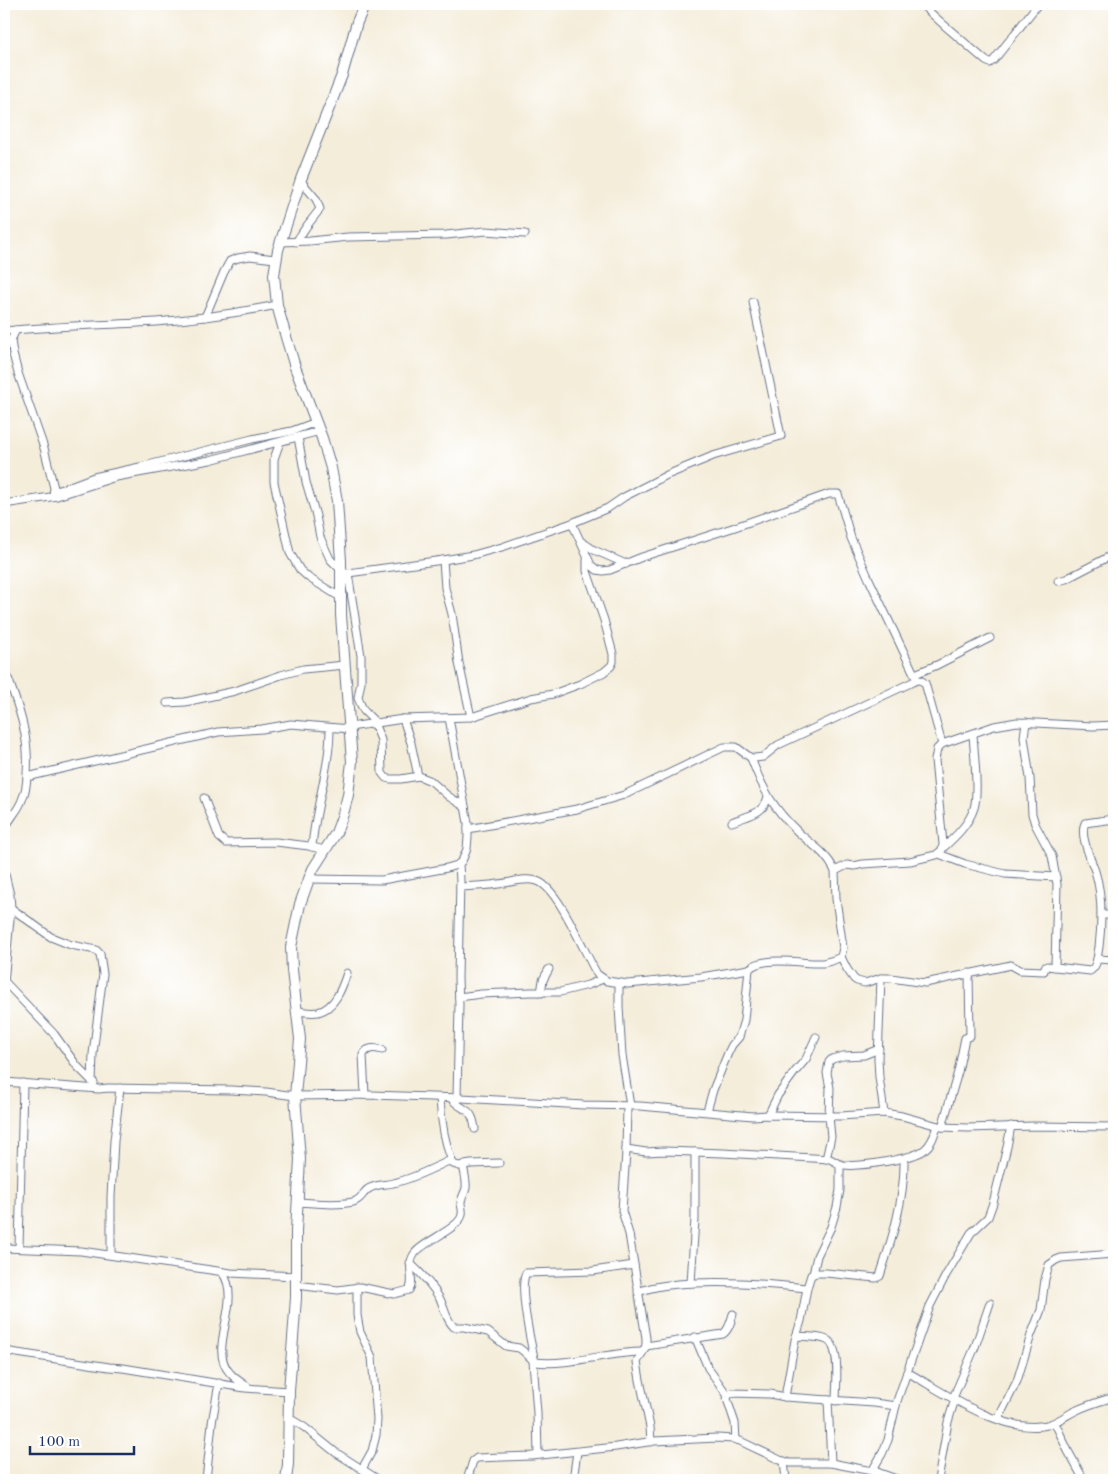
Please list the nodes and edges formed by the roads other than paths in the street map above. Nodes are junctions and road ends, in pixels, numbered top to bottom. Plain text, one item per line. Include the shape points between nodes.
1 (366, 4) edge
2 (921, 4) edge
3 (1038, 4) edge
4 (300, 180) junction
5 (525, 234) dead end
6 (280, 242) junction
7 (296, 242) junction
8 (276, 259) junction
9 (753, 302) dead end
10 (277, 305) junction
11 (205, 316) junction
12 (16, 330) junction
13 (4, 331) edge
14 (318, 426) junction
15 (298, 437) junction
16 (280, 442) junction
17 (53, 494) junction
18 (4, 504) edge
19 (572, 522) junction
20 (579, 540) junction
21 (1114, 554) edge
22 (587, 557) junction
23 (443, 560) junction
24 (626, 564) junction
25 (344, 572) junction
26 (1058, 581) dead end
27 (340, 597) junction
28 (990, 638) dead end
29 (345, 664) junction
30 (4, 667) edge
31 (916, 677) junction
32 (167, 703) dead end
33 (471, 717) junction
34 (449, 718) junction
35 (403, 719) junction
36 (1026, 722) junction
37 (375, 723) junction
38 (1114, 725) edge
39 (330, 728) junction
40 (350, 728) junction
41 (972, 734) junction
42 (942, 744) junction
43 (751, 758) junction
44 (418, 776) junction
45 (27, 777) junction
46 (768, 797) junction
47 (204, 798) dead end
48 (465, 807) junction
49 (1114, 819) edge
50 (732, 822) dead end
51 (468, 829) junction
52 (4, 830) edge
53 (312, 847) junction
54 (324, 850) junction
55 (941, 851) junction
56 (459, 864) junction
57 (4, 870) edge
58 (835, 871) junction
59 (1056, 877) junction
60 (309, 879) junction
61 (460, 887) junction
62 (7, 891) edge
63 (12, 908) junction
64 (1114, 914) edge
65 (1101, 915) junction
66 (842, 957) junction
67 (1097, 960) junction
68 (1114, 960) edge
69 (1055, 967) junction
70 (749, 968) junction
71 (549, 969) dead end
72 (346, 973) dead end
73 (969, 973) junction
74 (881, 978) junction
75 (603, 979) junction
76 (4, 982) edge
77 (619, 983) junction
78 (541, 993) junction
79 (459, 997) junction
80 (298, 1011) junction
81 (816, 1037) dead end
82 (879, 1049) junction
83 (382, 1050) dead end
84 (4, 1082) edge
85 (92, 1082) junction
86 (23, 1083) junction
87 (120, 1088) junction
88 (99, 1089) junction
89 (365, 1095) junction
90 (295, 1096) junction
91 (440, 1098) junction
92 (454, 1098) junction
93 (629, 1106) junction
94 (707, 1111) junction
95 (884, 1114) junction
96 (768, 1115) junction
97 (829, 1116) junction
98 (1011, 1126) junction
99 (940, 1127) junction
100 (1114, 1127) edge
101 (475, 1129) dead end
102 (626, 1149) junction
103 (695, 1152) junction
104 (826, 1159) junction
105 (904, 1159) junction
106 (452, 1160) junction
107 (499, 1162) dead end
108 (840, 1164) junction
109 (463, 1165) junction
110 (298, 1202) junction
111 (4, 1248) edge
112 (19, 1248) junction
113 (1114, 1254) edge
114 (111, 1255) junction
115 (410, 1263) junction
116 (634, 1265) junction
117 (222, 1272) junction
118 (813, 1274) junction
119 (296, 1280) junction
120 (691, 1283) junction
121 (357, 1288) junction
122 (807, 1288) junction
123 (638, 1292) junction
124 (990, 1303) dead end
125 (733, 1314) dead end
126 (796, 1336) junction
127 (695, 1337) junction
128 (644, 1349) junction
129 (4, 1351) edge
130 (534, 1362) junction
131 (907, 1372) junction
132 (219, 1383) junction
133 (249, 1388) junction
134 (289, 1391) junction
135 (728, 1396) junction
136 (785, 1397) junction
137 (1114, 1397) edge
138 (954, 1398) junction
139 (832, 1400) junction
140 (896, 1406) junction
141 (289, 1418) junction
142 (998, 1419) junction
143 (1055, 1423) junction
144 (736, 1440) junction
145 (651, 1442) junction
146 (577, 1452) junction
147 (538, 1455) junction
148 (784, 1461) junction
149 (831, 1464) junction
150 (362, 1469) junction
151 (872, 1471) junction
152 (375, 1479) edge
153 (206, 1480) edge
154 (286, 1480) edge
155 (467, 1480) edge
156 (573, 1480) edge
157 (786, 1480) edge
158 (899, 1480) edge
159 (938, 1480) edge
160 (1084, 1480) edge

1 - 4 street
2 - 3 street via 990,63
4 - 6 street
4 - 7 street via 320,209
5 - 7 street via 486,231
6 - 7 street
6 - 8 street
8 - 10 street
8 - 11 street via 250,256 230,261
9 - 19 street via 780,436 713,456 667,475 608,508
10 - 11 street
10 - 14 street via 295,367
11 - 12 street via 158,322
12 - 13 street
12 - 17 street via 11,340 12,354 46,455
14 - 15 street
14 - 17 street via 94,477 68,485
14 - 25 street via 337,501
15 - 16 street
15 - 25 street via 320,537 330,559
16 - 17 street via 210,460 116,477
16 - 27 street via 273,476 290,552 300,570
17 - 18 street
19 - 20 street
19 - 23 street via 502,547
20 - 22 street
20 - 24 street
21 - 26 street
22 - 24 street via 597,570 610,570
22 - 33 street via 590,580 613,654 611,666 580,684 553,694
23 - 25 street
23 - 33 street via 445,588
24 - 31 street via 829,494 838,494 851,538
25 - 27 street
25 - 37 street via 361,656 358,698
27 - 29 street
28 - 31 street
29 - 32 street via 303,670 235,691
29 - 40 street
30 - 45 street via 25,731
31 - 42 street via 926,683
31 - 43 street via 778,745 763,757
33 - 34 street
34 - 35 street
34 - 48 street
35 - 37 street
35 - 44 street
36 - 38 street
36 - 41 street via 1007,723
36 - 59 street via 1024,737 1032,814 1052,856
37 - 40 street
37 - 44 street via 381,740 384,775 390,779
39 - 40 street
39 - 45 street via 291,724 218,732
39 - 53 street via 329,754 313,827
40 - 54 street via 352,762 348,795 336,833
41 - 42 street
41 - 55 street via 974,810
42 - 55 street via 937,749 936,760
43 - 46 street
43 - 51 street via 736,747 724,747 624,795 577,809
44 - 48 street via 431,781
45 - 52 street via 23,799
46 - 50 street via 760,811
46 - 58 street via 798,832 826,856
47 - 53 street via 219,837 226,843 276,842
48 - 51 street
49 - 65 street via 1090,822 1083,828 1099,888
51 - 56 street via 467,849
53 - 54 street
54 - 60 street
55 - 58 street via 910,861 847,865
55 - 59 street via 965,864 1005,874
56 - 60 street via 382,880
56 - 61 street
57 - 62 street
58 - 66 street
59 - 69 street
60 - 80 street via 291,947
61 - 75 street via 538,881 562,908 594,969
61 - 79 street
62 - 63 street
63 - 76 street
63 - 85 street via 51,937 100,954 103,974
64 - 65 street
65 - 67 street
66 - 70 street via 825,962 763,961
66 - 74 street via 857,981 865,983
67 - 68 street
67 - 69 street via 1090,972
69 - 73 street via 1020,970 1011,965
70 - 77 street via 686,979
70 - 94 street via 740,1037 728,1053
71 - 78 street
72 - 80 street via 342,989 327,1008 319,1012
73 - 74 street via 924,983
73 - 99 street via 970,1036 965,1038
74 - 82 street
75 - 77 street
75 - 78 street via 560,992
76 - 85 street via 54,1034
77 - 93 street via 622,1055
78 - 79 street
79 - 92 street
80 - 90 street via 300,1039
81 - 96 street via 806,1059
82 - 95 street
82 - 97 street via 829,1062
83 - 89 street via 369,1049 363,1055
84 - 86 street
85 - 88 street
86 - 88 street
86 - 112 street
87 - 88 street
87 - 90 street via 240,1090
87 - 114 street via 114,1141
89 - 90 street
89 - 91 street
90 - 110 street via 300,1149
91 - 92 street
91 - 106 street via 444,1138
92 - 93 street
92 - 101 street via 455,1103 470,1112
93 - 94 street
93 - 102 street
94 - 96 street
95 - 97 street
95 - 99 street
96 - 97 street
97 - 104 street via 831,1137
98 - 99 street
98 - 100 street
98 - 131 street via 988,1217 971,1233 940,1286
99 - 105 street via 924,1150
102 - 103 street
102 - 116 street via 622,1210
103 - 104 street
103 - 120 street
104 - 108 street
105 - 108 street
105 - 118 street via 896,1221 880,1276
106 - 109 street via 455,1166
106 - 110 street via 394,1184 377,1185 351,1202
107 - 109 street
108 - 118 street via 837,1207
109 - 115 street via 466,1186 460,1221 422,1246
110 - 119 street
111 - 112 street
112 - 114 street
113 - 142 street via 1061,1258 1049,1265 1041,1310 1017,1380
114 - 117 street
115 - 121 street via 412,1286 409,1290 394,1294
115 - 130 street via 433,1288 454,1327 488,1332 506,1346 523,1351
116 - 123 street
116 - 130 street via 593,1271 526,1273 524,1295
117 - 119 street
117 - 133 street via 228,1279 230,1291 222,1339 223,1360 229,1373
118 - 122 street
119 - 121 street via 338,1290
119 - 134 street
120 - 122 street via 746,1282
120 - 123 street
121 - 150 street via 356,1315 372,1358 377,1419 372,1451
122 - 126 street
123 - 128 street
124 - 138 street
125 - 127 street via 723,1334
126 - 136 street
126 - 139 street via 821,1338 832,1343 836,1362
127 - 128 street
127 - 135 street via 708,1368
128 - 130 street
128 - 145 street via 637,1362
129 - 132 street
130 - 147 street
131 - 138 street
131 - 140 street
132 - 133 street
132 - 153 street
133 - 134 street
134 - 141 street
135 - 136 street via 745,1393
135 - 144 street
136 - 139 street
137 - 143 street
138 - 142 street via 971,1410
138 - 159 street
139 - 140 street
139 - 149 street
140 - 151 street via 888,1440
141 - 150 street
141 - 154 street
142 - 143 street via 1032,1427
143 - 160 street
144 - 145 street
144 - 148 street
145 - 146 street
146 - 147 street
146 - 156 street
147 - 155 street via 477,1458
148 - 149 street
148 - 157 street
149 - 151 street
150 - 152 street
151 - 158 street

